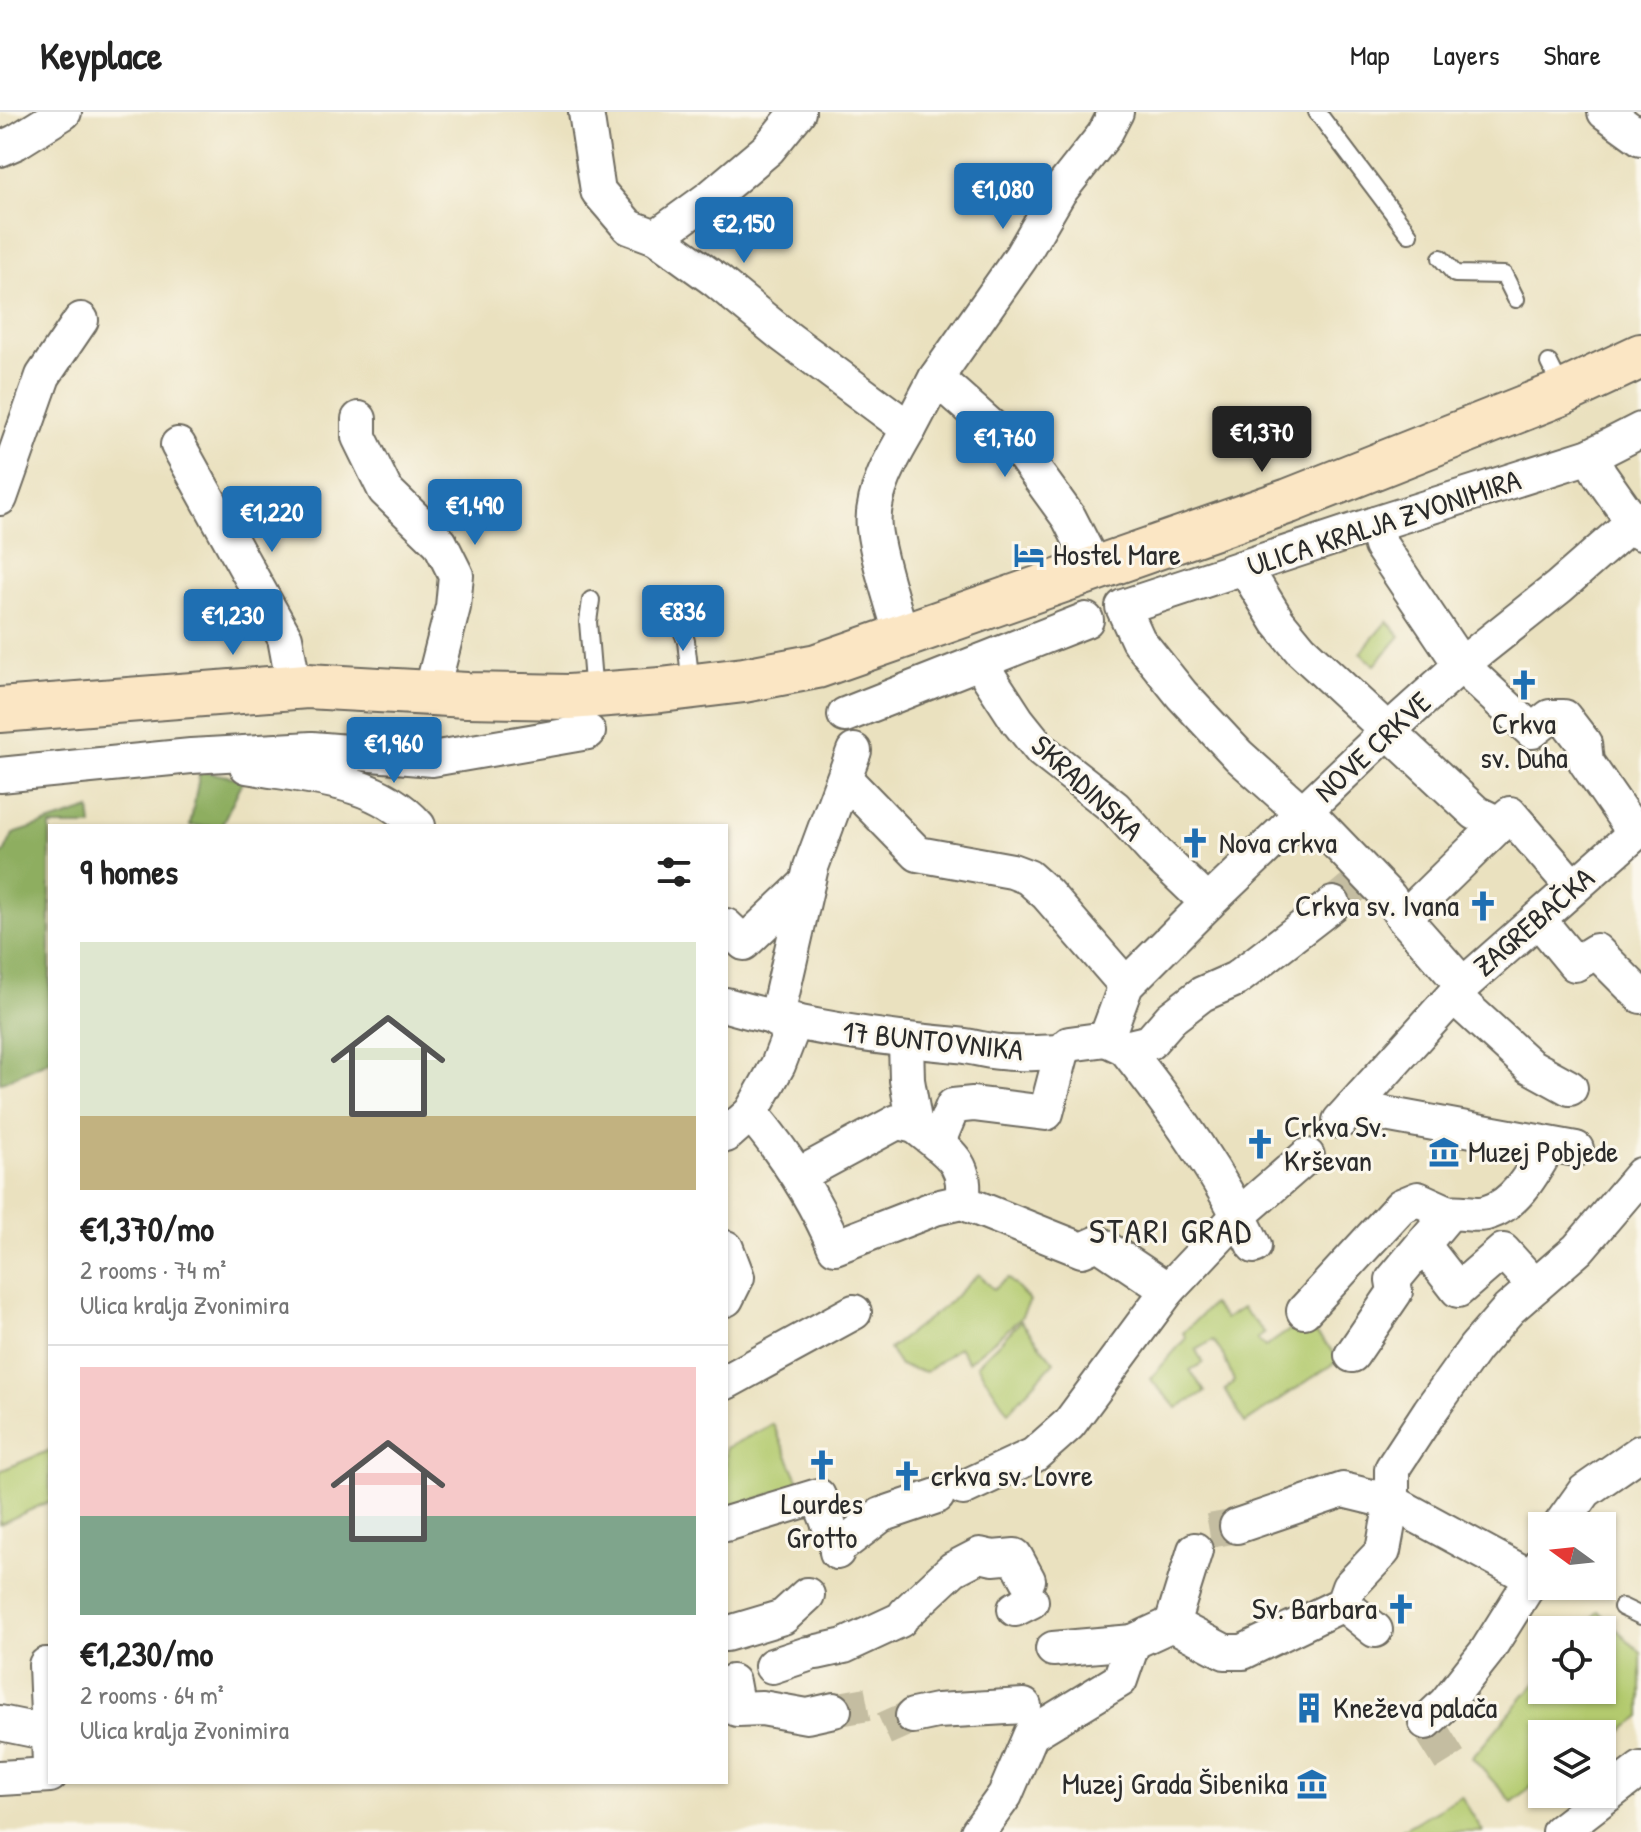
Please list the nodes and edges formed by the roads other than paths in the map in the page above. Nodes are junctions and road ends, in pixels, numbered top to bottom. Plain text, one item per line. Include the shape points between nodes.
1 (64, 112) edge
2 (586, 112) edge
3 (798, 112) edge
4 (1116, 112) edge
5 (1317, 112) edge
6 (1605, 112) edge
7 (1641, 138) edge
8 (0, 149) edge
9 (1409, 234) dead end
10 (656, 237) junction
11 (1441, 258) dead end
12 (1516, 299) dead end
13 (81, 320) dead end
14 (1641, 356) edge
15 (936, 378) junction
16 (359, 419) dead end
17 (909, 429) junction
18 (1641, 430) edge
19 (178, 445) dead end
20 (1590, 456) junction
21 (0, 498) edge
22 (1375, 524) junction
23 (1637, 528) edge
24 (1094, 567) junction
25 (1245, 568) junction
26 (591, 600) dead end
27 (674, 610) dead end
28 (1086, 620) dead end
29 (902, 637) junction
30 (983, 661) junction
31 (1461, 665) junction
32 (294, 687) junction
33 (691, 687) junction
34 (431, 693) junction
35 (0, 710) edge
36 (591, 714) junction
37 (1389, 730) junction
38 (851, 738) junction
39 (191, 756) junction
40 (0, 775) edge
41 (1306, 811) junction
42 (416, 824) edge
43 (1499, 824) junction
44 (1638, 831) edge
45 (807, 883) junction
46 (1573, 887) junction
47 (1353, 888) junction
48 (1208, 903) junction
49 (1404, 918) junction
50 (1538, 919) junction
51 (728, 928) edge
52 (1126, 985) junction
53 (1459, 990) junction
54 (1641, 996) edge
55 (728, 1006) edge
56 (786, 1020) junction
57 (906, 1042) junction
58 (1127, 1043) junction
59 (1065, 1048) junction
60 (1570, 1088) dead end
61 (738, 1124) edge
62 (926, 1135) junction
63 (1307, 1156) dead end
64 (1639, 1171) edge
65 (799, 1175) junction
66 (962, 1202) junction
67 (1449, 1213) junction
68 (1239, 1215) junction
69 (1423, 1245) junction
70 (1254, 1246) dead end
71 (728, 1252) edge
72 (1535, 1286) junction
73 (1168, 1290) junction
74 (728, 1295) edge
75 (1304, 1311) dead end
76 (854, 1312) dead end
77 (1352, 1355) dead end
78 (728, 1381) edge
79 (1641, 1452) edge
80 (1392, 1502) junction
81 (1570, 1512) edge
82 (728, 1523) edge
83 (827, 1564) junction
84 (1528, 1566) edge
85 (1528, 1586) edge
86 (1025, 1597) dead end
87 (1343, 1604) junction
88 (1622, 1607) dead end
89 (1641, 1616) edge
90 (1172, 1624) junction
91 (1375, 1630) dead end
92 (728, 1633) edge
93 (1133, 1642) junction
94 (1053, 1649) dead end
95 (768, 1664) edge
96 (48, 1665) edge
97 (1069, 1687) dead end
98 (1024, 1706) dead end
99 (834, 1710) tunnel mouth
100 (913, 1716) tunnel mouth
101 (1423, 1718) dead end
102 (48, 1720) edge
103 (0, 1723) edge
104 (48, 1747) edge
105 (1641, 1769) edge
106 (48, 1775) edge
107 (0, 1778) edge
108 (974, 1820) edge
109 (1559, 1832) edge

1 - 8 street
2 - 10 street via 598,191 629,227
3 - 10 street via 768,149
4 - 15 street
5 - 9 lane
6 - 7 street
10 - 17 street
11 - 12 lane via 1455,274 1504,275
13 - 21 street via 43,376
14 - 24 main road, ULICA KRALJA ZVONIMIRA via 1556,378 1289,501
15 - 17 street
15 - 24 street via 1024,456 1069,518
16 - 34 street via 359,437 385,490 440,543 456,575
17 - 29 street via 890,460 873,526
18 - 20 street, ULICA KRALJA ZVONIMIRA
19 - 32 street via 285,638
20 - 22 street, ULICA KRALJA ZVONIMIRA
20 - 23 street
22 - 25 street, ULICA KRALJA ZVONIMIRA
22 - 31 street via 1381,546
23 - 31 street, NOVE CRKVE
24 - 29 main road, ULICA KRALJA ZVONIMIRA
25 - 37 street via 1301,650
25 - 41 street, ULICA KRALJA ZVONIMIRA via 1123,607 1138,640 1210,726
26 - 36 lane
27 - 33 lane via 686,641
28 - 30 street
29 - 33 main road, ULICA KRALJA ZVONIMIRA via 817,666
30 - 38 street via 941,675
30 - 48 street, SKRADINSKA via 1041,750 1115,808
31 - 37 street, NOVE CRKVE
31 - 44 street via 1532,731 1550,717 1564,717 1584,743 1586,762
32 - 34 main road, ULICA KRALJA ZVONIMIRA
32 - 35 main road, ULICA KRALJA ZVONIMIRA
33 - 36 main road, ULICA KRALJA ZVONIMIRA
34 - 36 main road, ULICA KRALJA ZVONIMIRA
36 - 39 street via 432,759 312,749
37 - 41 street, NOVE CRKVE
37 - 43 street via 1476,813
38 - 45 street
38 - 52 street via 918,854 1028,877
39 - 40 street
39 - 42 street via 355,786 404,810
41 - 47 street
41 - 48 street, NOVE CRKVE
43 - 46 street via 1510,814
43 - 49 street
44 - 46 street, ZAGREBAČKA
45 - 51 street via 744,943
45 - 56 street
46 - 50 street, ZAGREBAČKA
47 - 49 street via 1389,897
47 - 58 street via 1236,979 1202,994
48 - 52 street, NOVE CRKVE
49 - 53 street
50 - 53 street, ZAGREBAČKA
50 - 54 street via 1575,964 1596,951
52 - 58 street
53 - 60 street via 1460,1002 1530,1066
53 - 67 street, ZAGREBAČKA via 1345,1116 1562,1147 1508,1201 1486,1214
55 - 56 street, 17 BUNTOVNIKA
56 - 57 street, 17 BUNTOVNIKA
56 - 61 street via 778,1065
57 - 59 street, 17 BUNTOVNIKA via 1001,1053
57 - 62 street via 907,1080
58 - 59 street, 17 BUNTOVNIKA
58 - 68 street
59 - 62 street via 1046,1113 953,1106
61 - 65 street
62 - 65 street via 897,1122
62 - 66 street via 956,1159 965,1184
63 - 68 street
64 - 72 street via 1578,1249
65 - 66 street via 835,1247
66 - 73 street via 1082,1250 1098,1243
67 - 69 street
67 - 75 street via 1418,1199 1401,1206
68 - 70 street
68 - 73 street
69 - 72 street via 1458,1290 1503,1251
69 - 77 street via 1393,1280 1395,1292
71 - 74 street via 737,1277
72 - 80 street via 1509,1309 1426,1409 1392,1469
73 - 83 street via 1069,1424 1034,1455 881,1515 838,1548
76 - 78 street
79 - 81 street via 1585,1491
80 - 84 street
80 - 87 street via 1383,1551 1349,1587
80 - 90 street via 1343,1490 1208,1536
82 - 83 street via 818,1496
83 - 92 street via 783,1617
85 - 101 street via 1466,1678
86 - 95 street via 1015,1556 980,1555 953,1569 903,1616 844,1646
87 - 90 street via 1236,1656
87 - 91 street
88 - 89 lane
90 - 93 street
93 - 94 street
93 - 97 street
93 - 108 street via 1120,1680 1031,1734 1005,1795
95 - 99 street via 737,1709 807,1716
96 - 102 street
98 - 100 street
103 - 104 street
105 - 109 street
106 - 107 street

